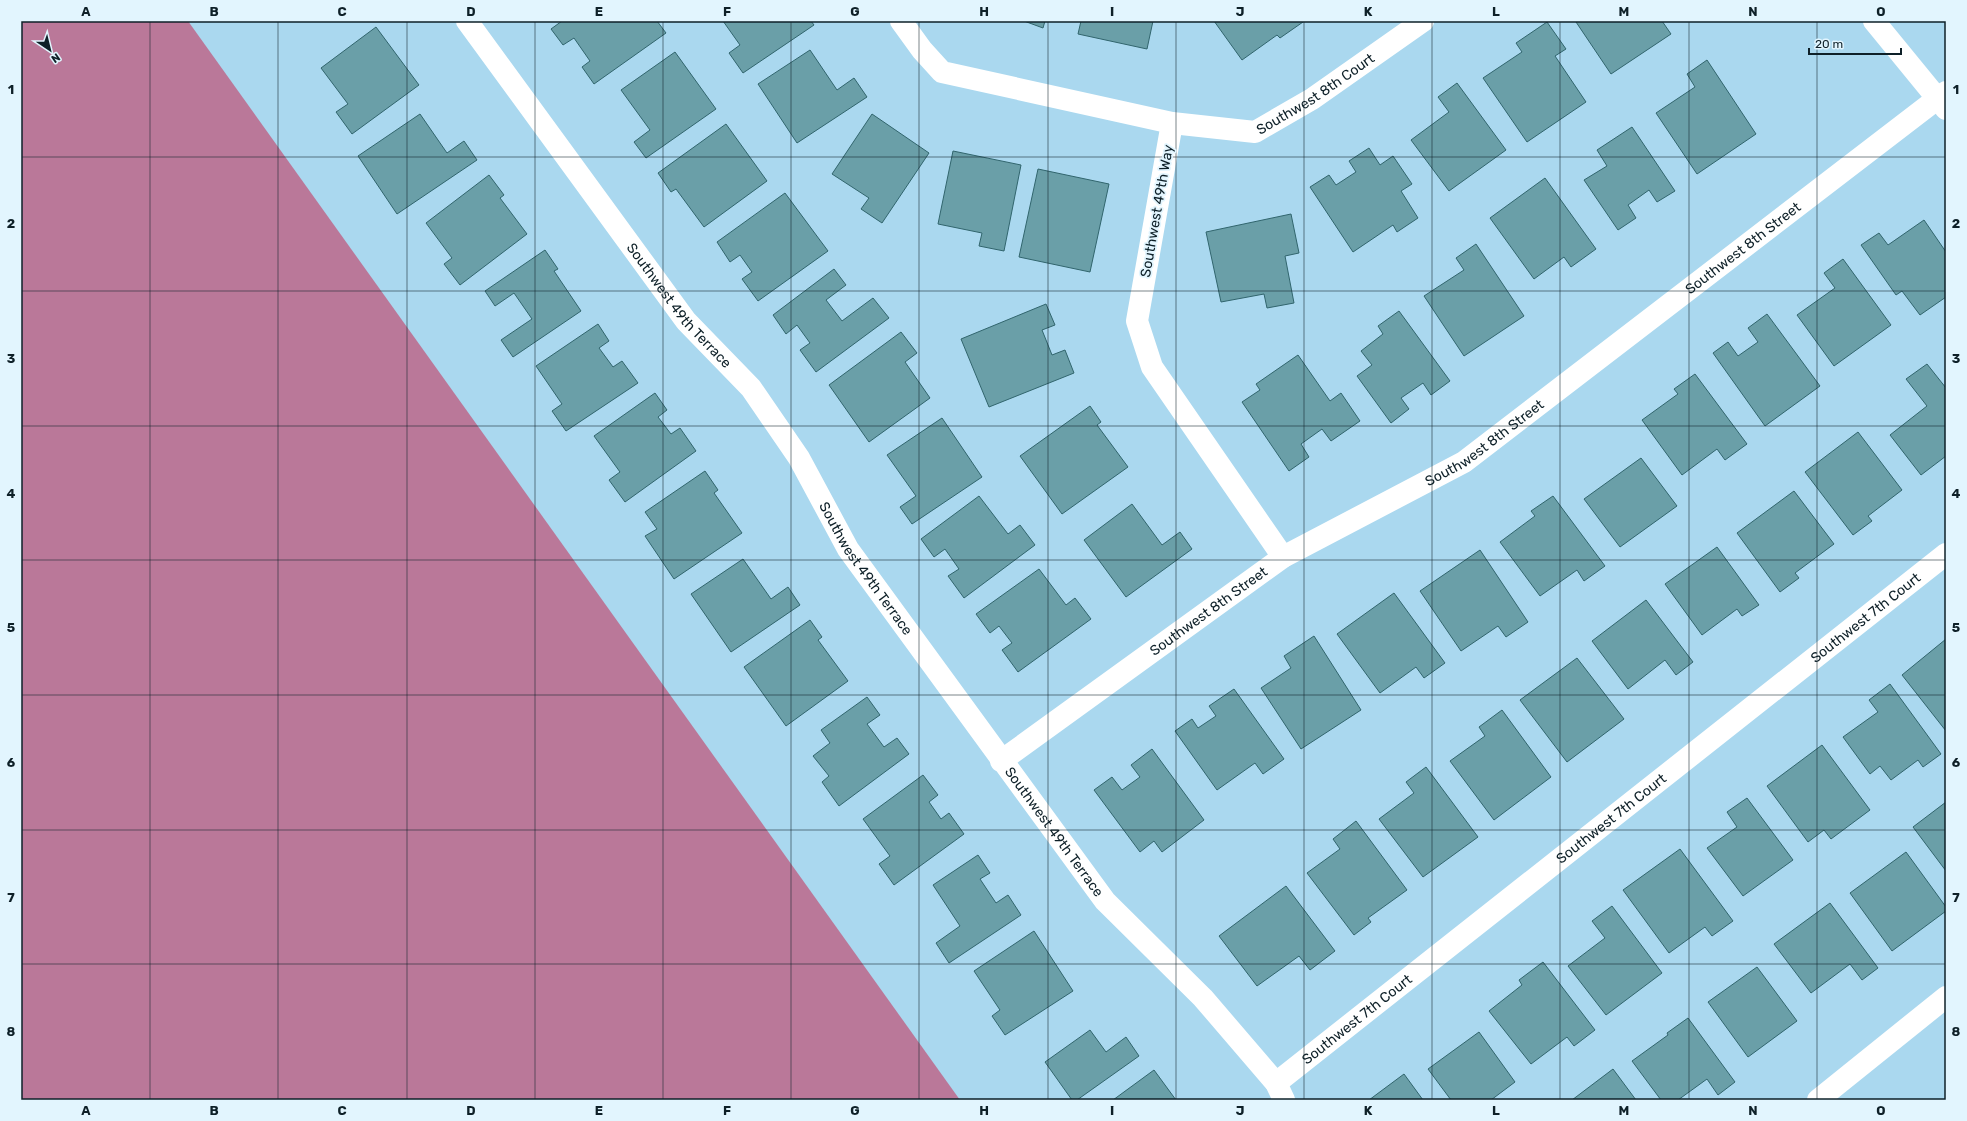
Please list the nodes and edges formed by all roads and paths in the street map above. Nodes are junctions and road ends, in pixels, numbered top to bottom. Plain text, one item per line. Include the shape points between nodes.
1 (467, 21) edge
2 (901, 21) edge
3 (1423, 21) edge
4 (1874, 21) edge
5 (1943, 99) edge
6 (1172, 123) junction
7 (1946, 554) edge
8 (1283, 557) junction
9 (1001, 761) junction
10 (1946, 997) edge
11 (1280, 1091) edge
12 (1818, 1100) edge

1 - 9 street, Southwest 49th Terrace via 686,321 751,388 799,458 848,549
2 - 6 street via 942,72
3 - 6 street, Southwest 8th Court via 1312,99 1255,132
4 - 5 street
5 - 8 street, Southwest 8th Street via 1464,462
6 - 8 street, Southwest 49th Way via 1137,321 1152,367
7 - 11 street, Southwest 7th Court
8 - 9 street, Southwest 8th Street
9 - 11 street, Southwest 49th Terrace via 1105,901 1203,998
10 - 12 street

